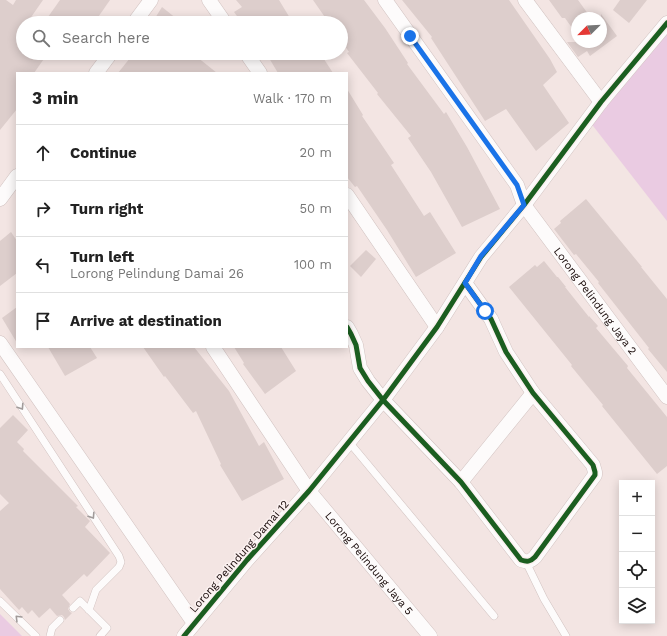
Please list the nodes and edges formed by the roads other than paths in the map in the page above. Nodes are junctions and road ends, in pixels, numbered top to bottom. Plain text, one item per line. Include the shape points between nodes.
1 (151, 0) edge
2 (209, 0) edge
3 (385, 0) edge
4 (525, 0) edge
5 (139, 16) edge
6 (220, 16) edge
7 (667, 23) edge
8 (106, 60) edge
9 (251, 60) edge
10 (97, 72) edge
11 (259, 72) edge
12 (601, 102) junction
13 (16, 177) edge
14 (348, 196) edge
15 (0, 199) edge
16 (524, 205) junction
17 (465, 283) junction
18 (437, 327) junction
19 (348, 328) edge
20 (0, 343) edge
21 (214, 348) edge
22 (0, 374) edge
23 (533, 393) junction
24 (667, 397) edge
25 (383, 400) junction
26 (349, 442) junction
27 (461, 482) junction
28 (309, 491) junction
29 (526, 562) junction
30 (0, 600) edge
31 (73, 608) dead end
32 (88, 610) junction
33 (494, 616) dead end
34 (60, 620) dead end
35 (194, 623) junction
36 (36, 636) edge
37 (50, 636) edge
38 (100, 636) edge
39 (184, 636) edge
40 (430, 636) edge
41 (566, 636) edge

1 - 5 street
2 - 6 street
3 - 16 street, Lorong Pelindung Jaya 2 via 517,185
4 - 12 street
7 - 12 street, Lorong Pelindung Damai 12
8 - 10 street
9 - 11 street
12 - 16 street, Lorong Pelindung Damai 12
13 - 15 street
14 - 18 street
16 - 17 street, Lorong Pelindung Damai 12 via 481,256
16 - 24 street, Lorong Pelindung Jaya 2
17 - 18 street, Lorong Pelindung Damai 12
17 - 23 street via 491,319 506,352
18 - 25 street, Lorong Pelindung Damai 12
19 - 25 street via 356,345 360,368
20 - 35 street
21 - 28 street, Lorong Pelindung Jaya 5
22 -> 32 lane via 122,562 96,590
23 - 27 street
23 - 29 street via 593,465 595,475 535,557
25 - 26 street, Lorong Pelindung Damai 12
25 - 27 street
26 - 28 street, Lorong Pelindung Damai 12
26 - 33 lane
27 - 29 street via 521,560
28 - 35 street, Lorong Pelindung Damai 12
28 - 40 street, Lorong Pelindung Jaya 5
29 - 41 lane
36 -> 30 lane
31 - 32 lane via 80,601
32 - 38 lane via 107,628
34 - 37 lane via 52,628
35 - 39 street, Lorong Pelindung Damai 12

